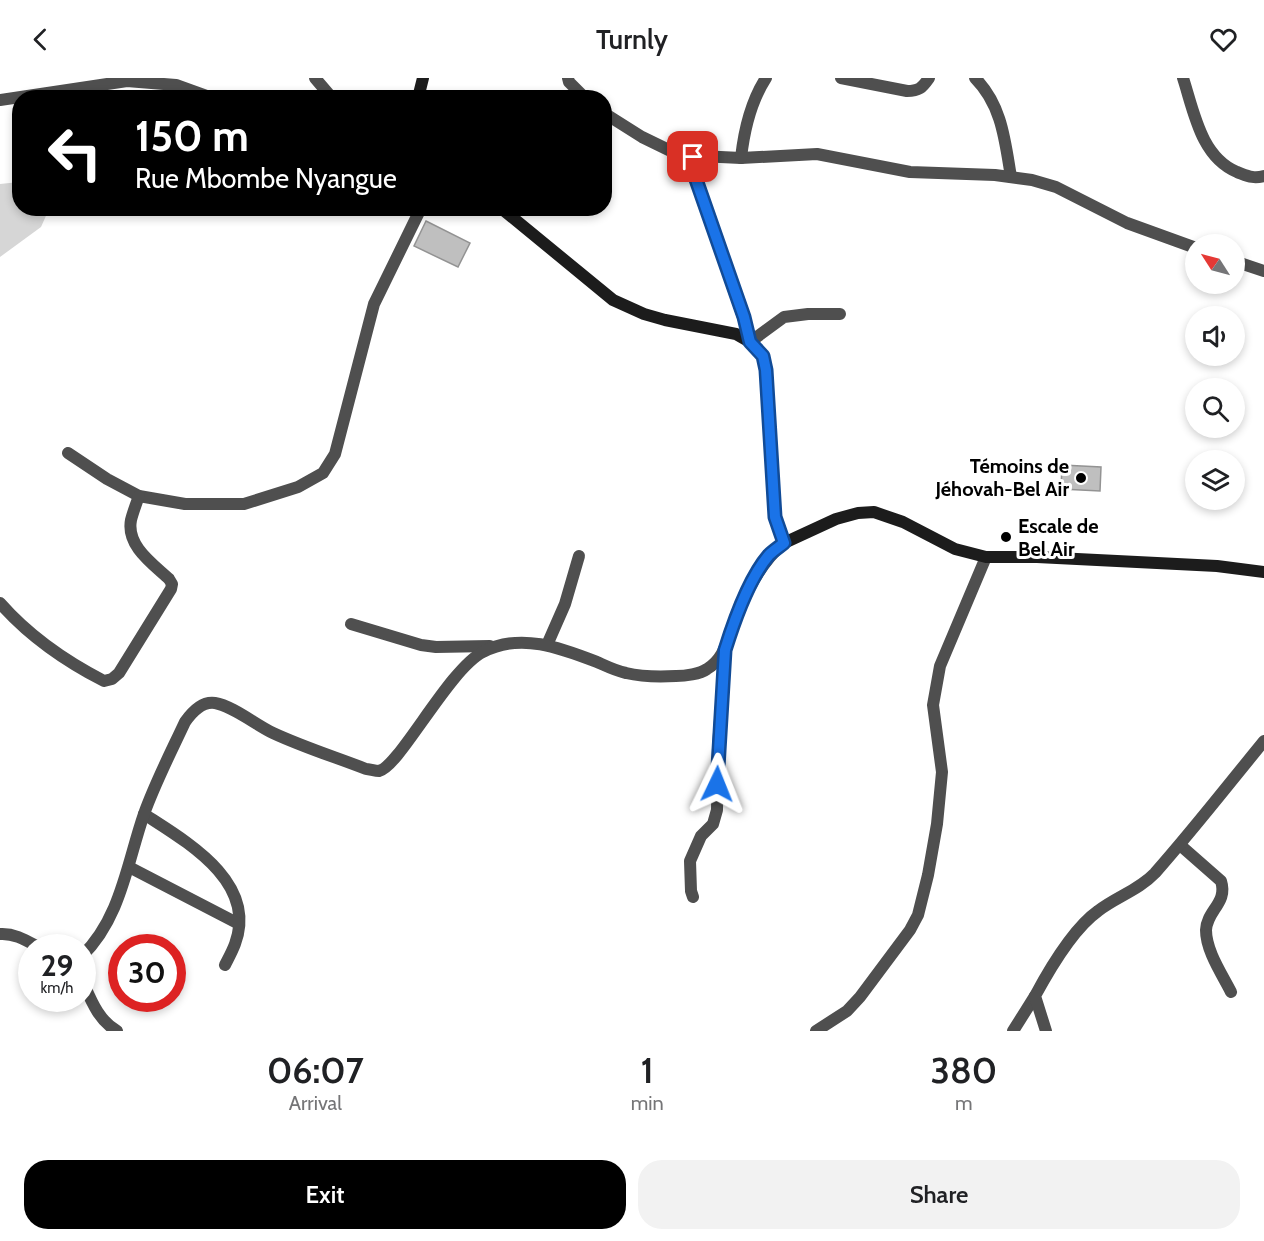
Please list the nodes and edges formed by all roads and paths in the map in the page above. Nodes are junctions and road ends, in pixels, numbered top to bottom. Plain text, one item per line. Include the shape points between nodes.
1 (315, 78) edge
2 (568, 78) edge
3 (766, 78) edge
4 (841, 78) edge
5 (929, 78) edge
6 (975, 78) edge
7 (1183, 78) edge
8 (67, 90) edge
9 (188, 90) edge
10 (325, 90) edge
11 (577, 90) edge
12 (612, 118) edge
13 (693, 157) junction
14 (741, 158) junction
15 (1264, 176) edge
16 (1011, 177) junction
17 (417, 216) edge
18 (511, 216) edge
19 (1185, 244) edge
20 (1245, 265) edge
21 (1264, 271) edge
22 (840, 314) dead end
23 (750, 342) junction
24 (68, 453) dead end
25 (139, 496) junction
26 (784, 543) junction
27 (579, 556) dead end
28 (986, 557) junction
29 (1264, 572) edge
30 (0, 603) edge
31 (351, 624) dead end
32 (547, 645) junction
33 (498, 646) junction
34 (725, 650) junction
35 (1264, 741) edge
36 (144, 814) junction
37 (1180, 845) junction
38 (129, 867) junction
39 (693, 897) dead end
40 (238, 924) junction
41 (3, 933) edge
42 (18, 937) edge
43 (96, 939) edge
44 (225, 966) dead end
45 (1231, 992) dead end
46 (1035, 996) junction
47 (96, 1010) edge
48 (117, 1031) edge
49 (816, 1031) edge
50 (1013, 1031) edge
51 (1046, 1031) edge

1 - 10 street
2 - 11 street
3 - 14 street via 747,126
4 - 5 street via 907,91 922,88
6 - 16 street via 999,114
7 - 15 street via 1199,131 1213,155 1229,169 1253,179
8 - 9 street via 127,81
12 - 13 street via 679,155
13 - 14 street
13 - 23 street via 692,168
14 - 16 street via 817,154 910,172
16 - 19 street via 1056,188 1127,223
17 - 25 street via 374,304 335,454 323,473 298,487 244,504 185,504
18 - 23 street via 613,300 644,314 736,334
20 - 21 street
22 - 23 street via 784,317
23 - 26 street via 763,356 766,370 775,517
24 - 25 street
25 - 30 street via 131,521 132,537 142,554 172,584 112,679 104,681 48,647
26 - 28 street via 836,519 874,512 955,549
26 - 34 street via 769,556 749,588
27 - 32 street via 565,604
28 - 29 street via 1217,566
28 - 49 street via 940,666 933,705 942,772 928,874 918,915 860,997 847,1011
31 - 33 street via 421,645
32 - 33 street via 524,642
32 - 34 street via 625,673 652,678 706,670
33 - 36 street via 464,665 396,757 379,771 276,735 229,708 206,704 185,722
34 - 39 street via 717,810 713,824 701,836 690,861
35 - 37 street
36 - 38 street
36 - 40 street via 216,866 235,897
37 - 45 street via 1221,881 1222,898 1206,929 1213,955
37 - 46 street via 1154,874 1085,922
38 - 40 street
38 - 43 street via 116,906
40 - 44 street via 236,943
41 - 42 street
46 - 50 street
46 - 51 street
47 - 48 street

